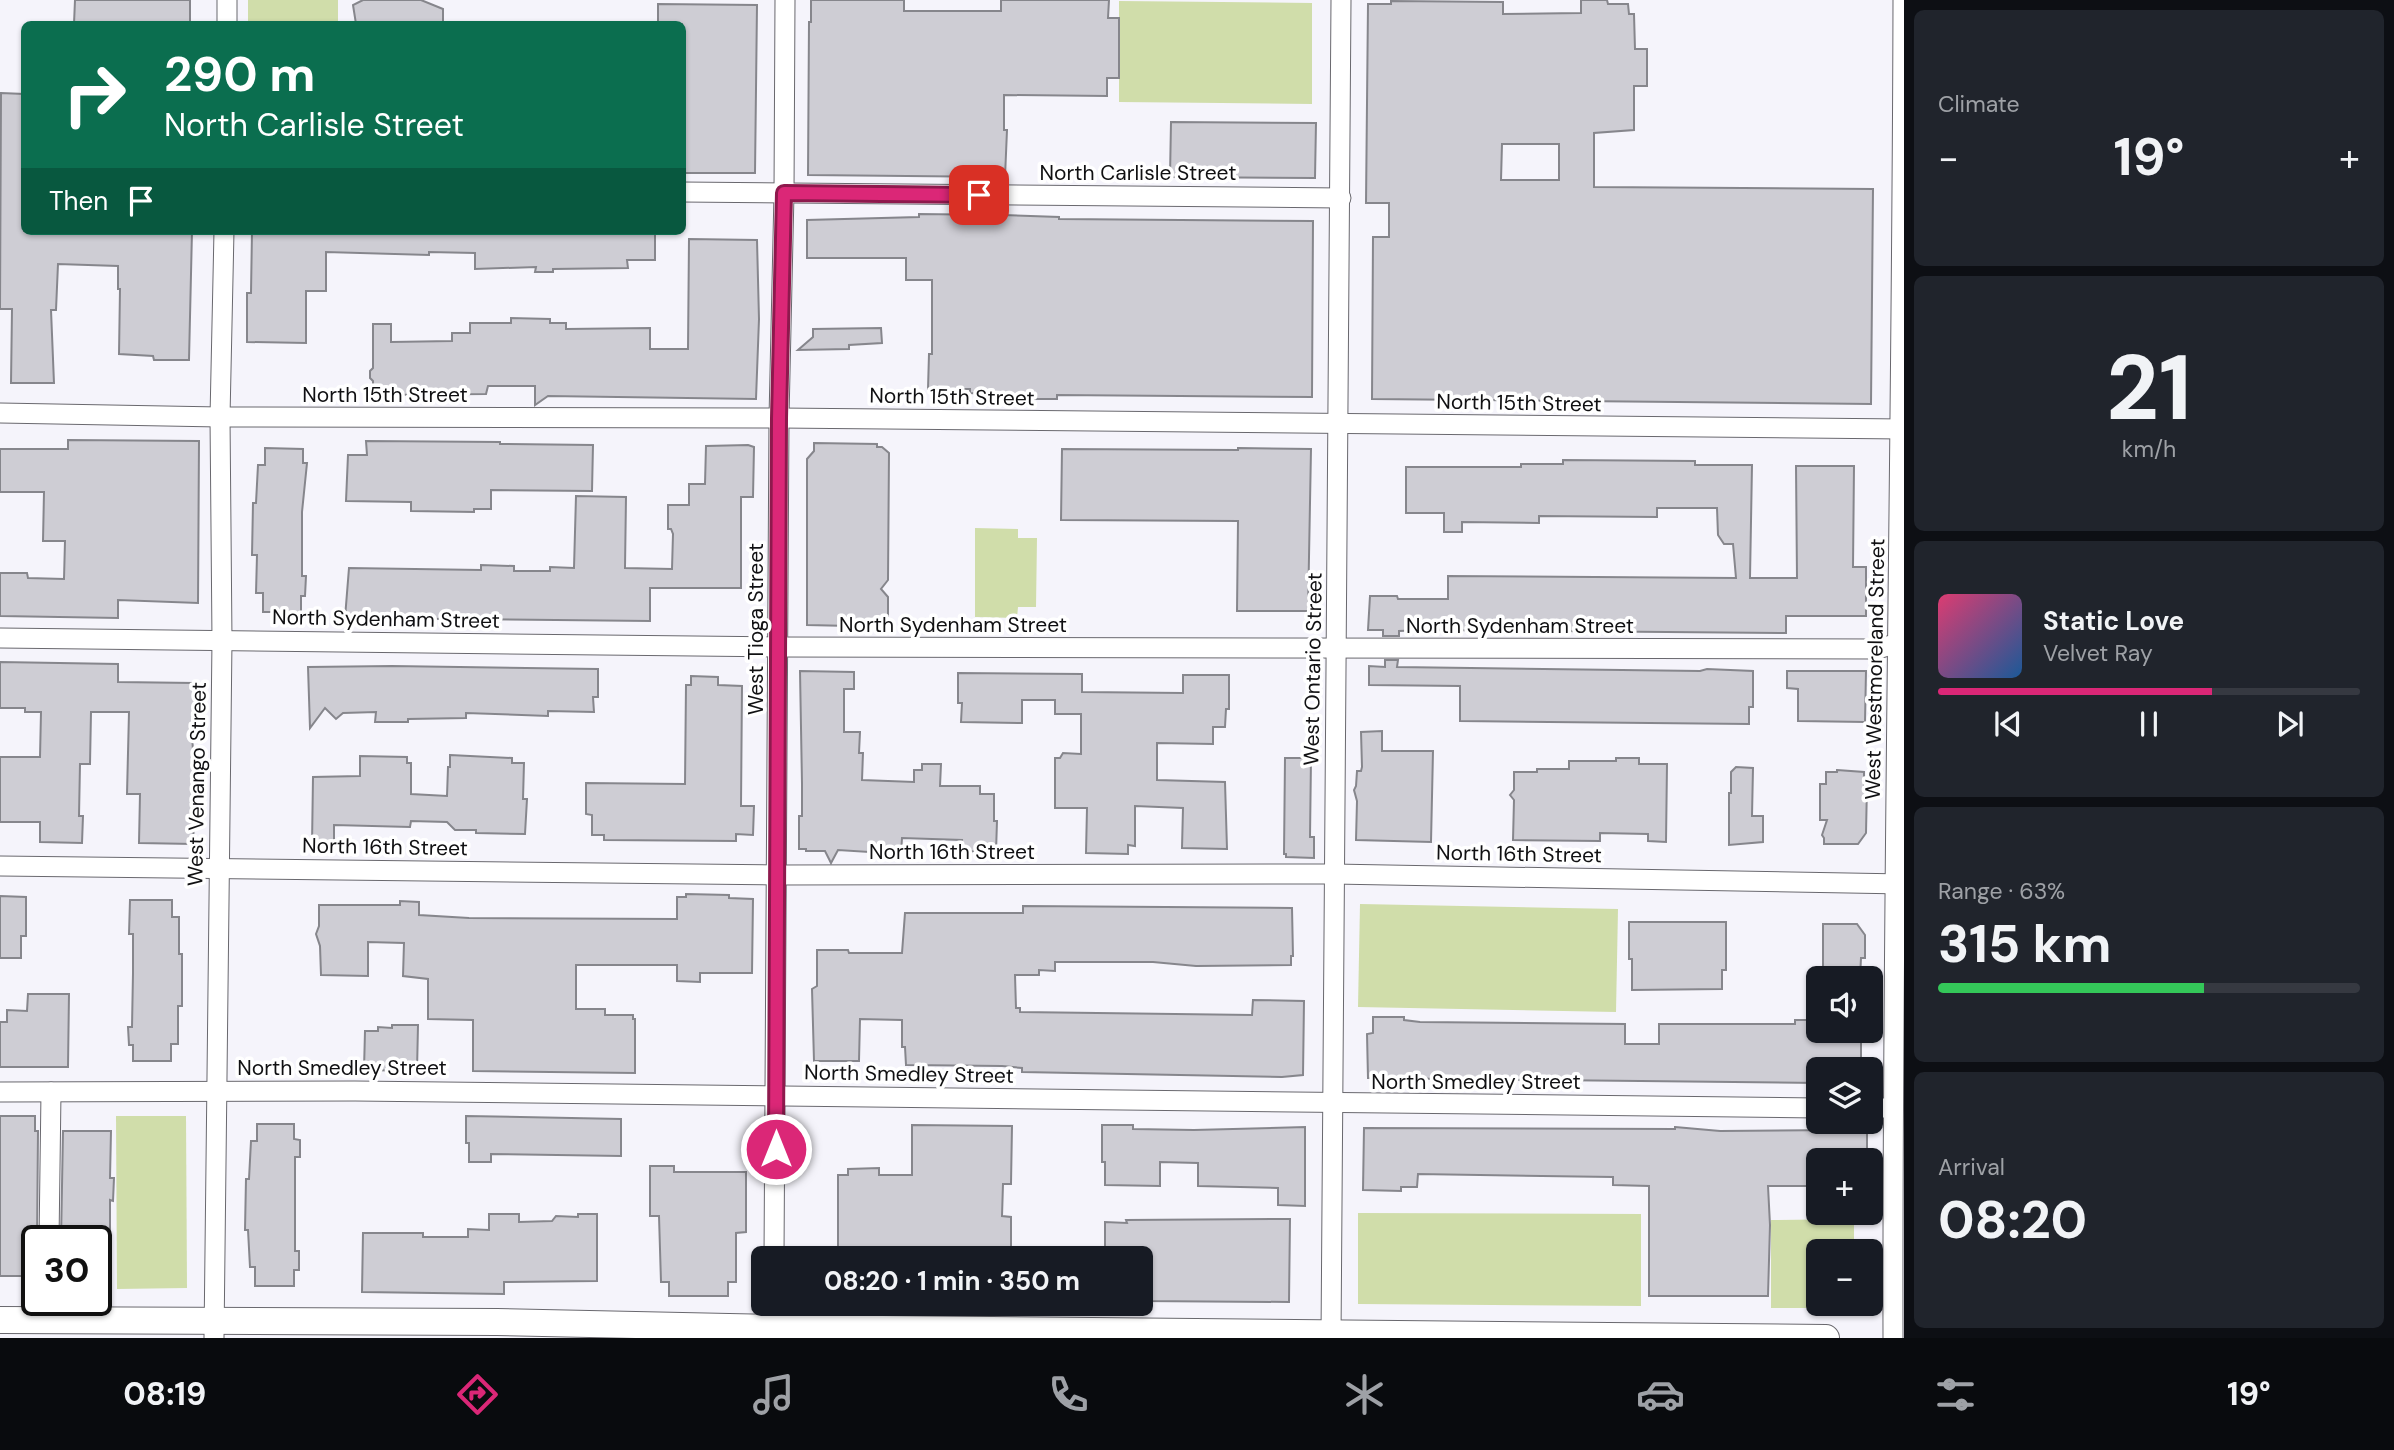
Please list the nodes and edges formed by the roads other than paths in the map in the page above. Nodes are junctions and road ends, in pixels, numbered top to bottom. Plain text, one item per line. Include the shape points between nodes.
1 (227, 0) edge
2 (785, 0) edge
3 (1341, 0) edge
4 (1903, 0) edge
5 (227, 21) edge
6 (686, 192) edge
7 (784, 193) junction
8 (1341, 198) junction
9 (1903, 211) edge
10 (224, 235) edge
11 (0, 413) edge
12 (220, 417) junction
13 (779, 418) junction
14 (1338, 424) junction
15 (1902, 429) edge
16 (0, 638) edge
17 (222, 640) junction
18 (1902, 641) edge
19 (778, 646) junction
20 (1337, 649) junction
21 (0, 866) edge
22 (219, 867) junction
23 (777, 874) junction
24 (1333, 874) junction
25 (1900, 884) edge
26 (217, 1090) junction
27 (0, 1092) edge
28 (51, 1092) junction
29 (776, 1095) junction
30 (1332, 1104) junction
31 (1806, 1108) edge
32 (1883, 1108) edge
33 (1893, 1108) junction
34 (50, 1225) edge
35 (774, 1246) edge
36 (21, 1316) edge
37 (101, 1316) edge
38 (0, 1320) edge
39 (774, 1323) edge
40 (214, 1329) edge
41 (497, 1330) edge
42 (1331, 1335) edge
43 (1826, 1338) edge
44 (1893, 1338) edge

1 - 5 street
2 - 7 street, West Tioga Street
3 - 8 street, West Ontario Street
4 - 9 street, West Westmoreland Street
6 - 7 street, North Carlisle Street
7 - 8 street, North Carlisle Street
7 - 13 street, West Tioga Street
8 - 14 street, West Ontario Street
9 - 15 street, West Westmoreland Street
10 - 12 street, West Venango Street
11 - 12 street, North 15th Street
12 - 13 street, North 15th Street
12 - 17 street, West Venango Street
13 - 14 street, North 15th Street
13 - 19 street, West Tioga Street
14 - 15 street, North 15th Street
14 - 20 street, West Ontario Street
15 - 18 street, West Westmoreland Street
16 - 17 street, North Sydenham Street
17 - 19 street, North Sydenham Street
17 - 22 street, West Venango Street
18 - 20 street, North Sydenham Street via 1878,649
18 - 25 street, West Westmoreland Street
19 - 20 street, North Sydenham Street
19 - 23 street, West Tioga Street
20 - 24 street, West Ontario Street
21 - 22 street, North 16th Street
22 - 23 street, North 16th Street
22 - 26 street, West Venango Street
23 - 24 street, North 16th Street
23 - 29 street, West Tioga Street
24 - 25 street, North 16th Street
24 - 30 street, West Ontario Street
25 - 33 street, West Westmoreland Street
26 - 28 street, North Smedley Street
26 - 29 street, North Smedley Street
26 - 40 street, West Venango Street
27 - 28 street, North Smedley Street
28 - 34 street
29 - 30 street, North Smedley Street
29 - 35 street, West Tioga Street
30 - 31 street, North Smedley Street
30 - 42 street, West Ontario Street
32 - 33 street
33 - 44 street, West Westmoreland Street
36 - 38 street
37 - 40 street
39 - 41 street
39 - 42 street
40 - 41 street
42 - 43 street

